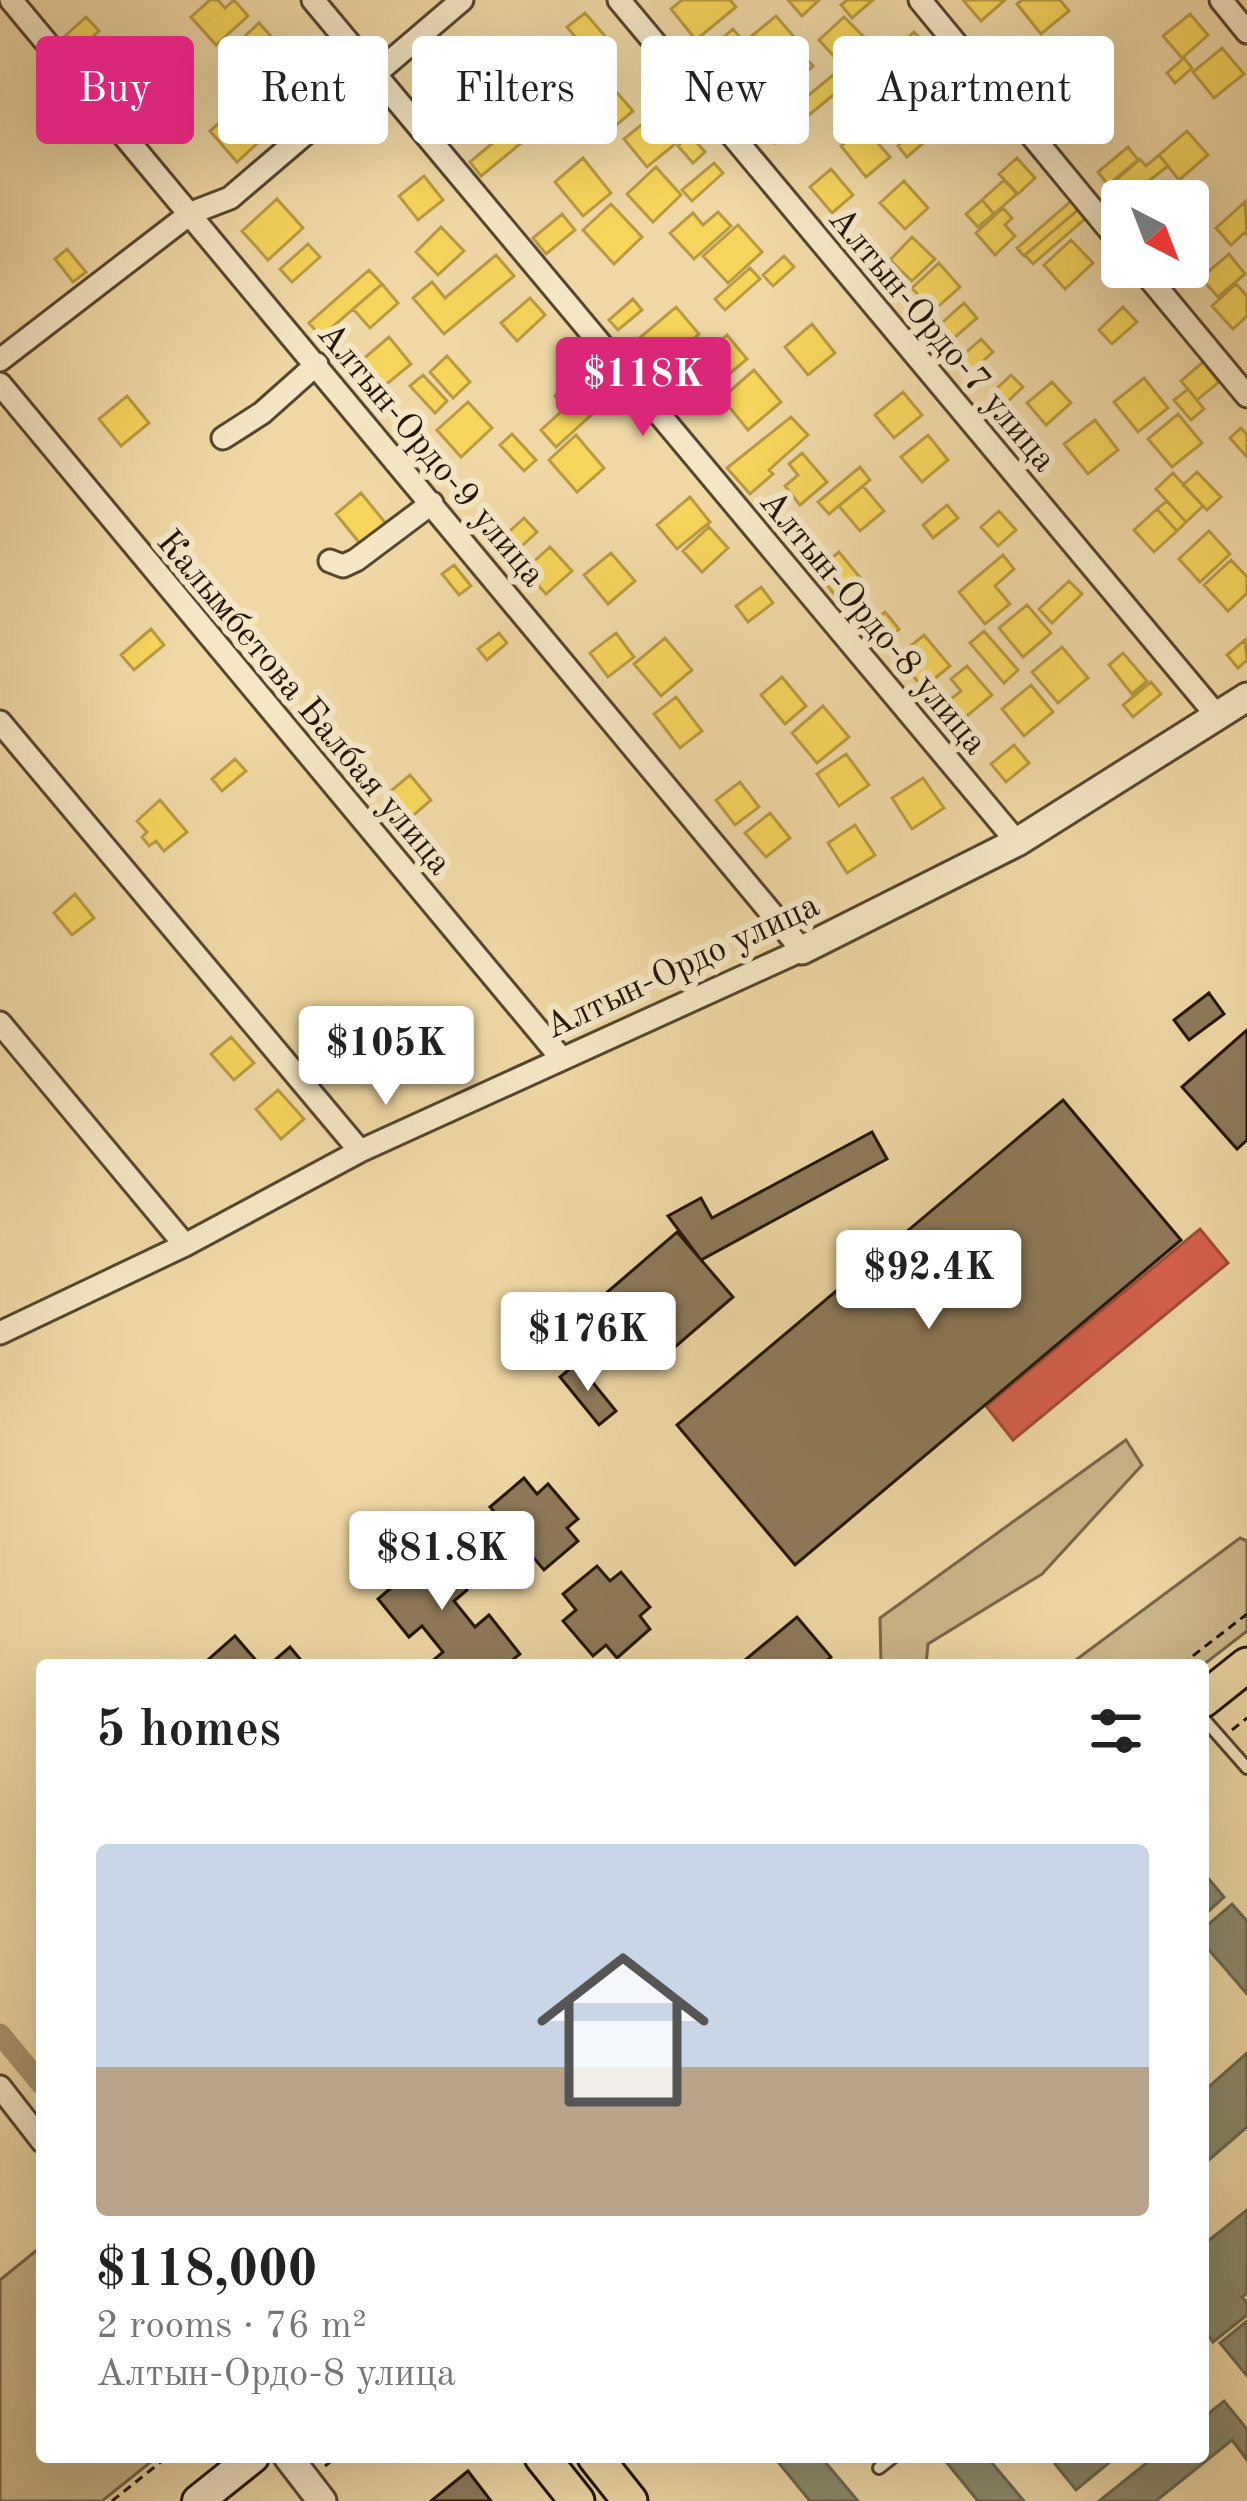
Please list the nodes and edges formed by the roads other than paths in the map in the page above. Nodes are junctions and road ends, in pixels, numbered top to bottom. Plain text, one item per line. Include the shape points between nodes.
1 (11, 0) edge
2 (314, 0) edge
3 (462, 0) edge
4 (619, 0) edge
5 (920, 0) edge
6 (1221, 0) edge
7 (1247, 32) edge
8 (344, 36) edge
9 (388, 62) edge
10 (388, 89) edge
11 (293, 144) edge
12 (191, 213) junction
13 (1101, 219) edge
14 (1158, 288) edge
15 (0, 360) edge
16 (316, 364) junction
17 (0, 385) edge
18 (1247, 396) edge
19 (223, 438) dead end
20 (432, 503) junction
21 (330, 561) dead end
22 (1247, 697) edge
23 (1218, 718) junction
24 (0, 722) edge
25 (1017, 842) junction
26 (802, 950) junction
27 (0, 1023) edge
28 (562, 1059) junction
29 (360, 1150) junction
30 (185, 1245) junction
31 (2, 1329) edge
32 (1247, 1664) edge
33 (1209, 1695) edge
34 (1209, 1725) edge
35 (1244, 1763) edge
36 (0, 2087) edge
37 (36, 2132) edge
38 (246, 2463) edge
39 (293, 2463) edge
40 (547, 2463) edge
41 (600, 2463) edge
42 (885, 2463) edge
43 (879, 2468) dead end
44 (199, 2501) edge
45 (322, 2501) edge
46 (577, 2501) edge
47 (630, 2501) edge

1 - 12 street, Алтын-Ордо-9 улица
2 - 8 street, Алтын-Ордо-8 улица
3 - 9 street
4 - 23 street, Алтын-Ордо-7 улица
5 - 13 street
6 - 7 street
10 - 25 street, Алтын-Ордо-8 улица
11 - 12 street via 230,198
12 - 15 street
12 - 16 street, Алтын-Ордо-9 улица
14 - 18 street
16 - 19 street
16 - 20 street, Алтын-Ордо-9 улица
17 - 28 street, Калымбетова Балбая улица
20 - 21 street via 356,560
20 - 26 street, Алтын-Ордо-9 улица
22 - 23 street, Алтын-Ордо улица
23 - 25 street, Алтын-Ордо улица
24 - 29 street
25 - 26 street, Алтын-Ордо улица
26 - 28 street, Алтын-Ордо улица
27 - 30 street
28 - 29 street, Алтын-Ордо улица
29 - 30 street, Алтын-Ордо улица
30 - 31 street, Алтын-Ордо улица
32 - 33 main road
34 - 35 lane
36 - 37 street
38 - 44 main road
39 - 45 street
40 - 46 main road
41 - 47 main road
42 - 43 lane

